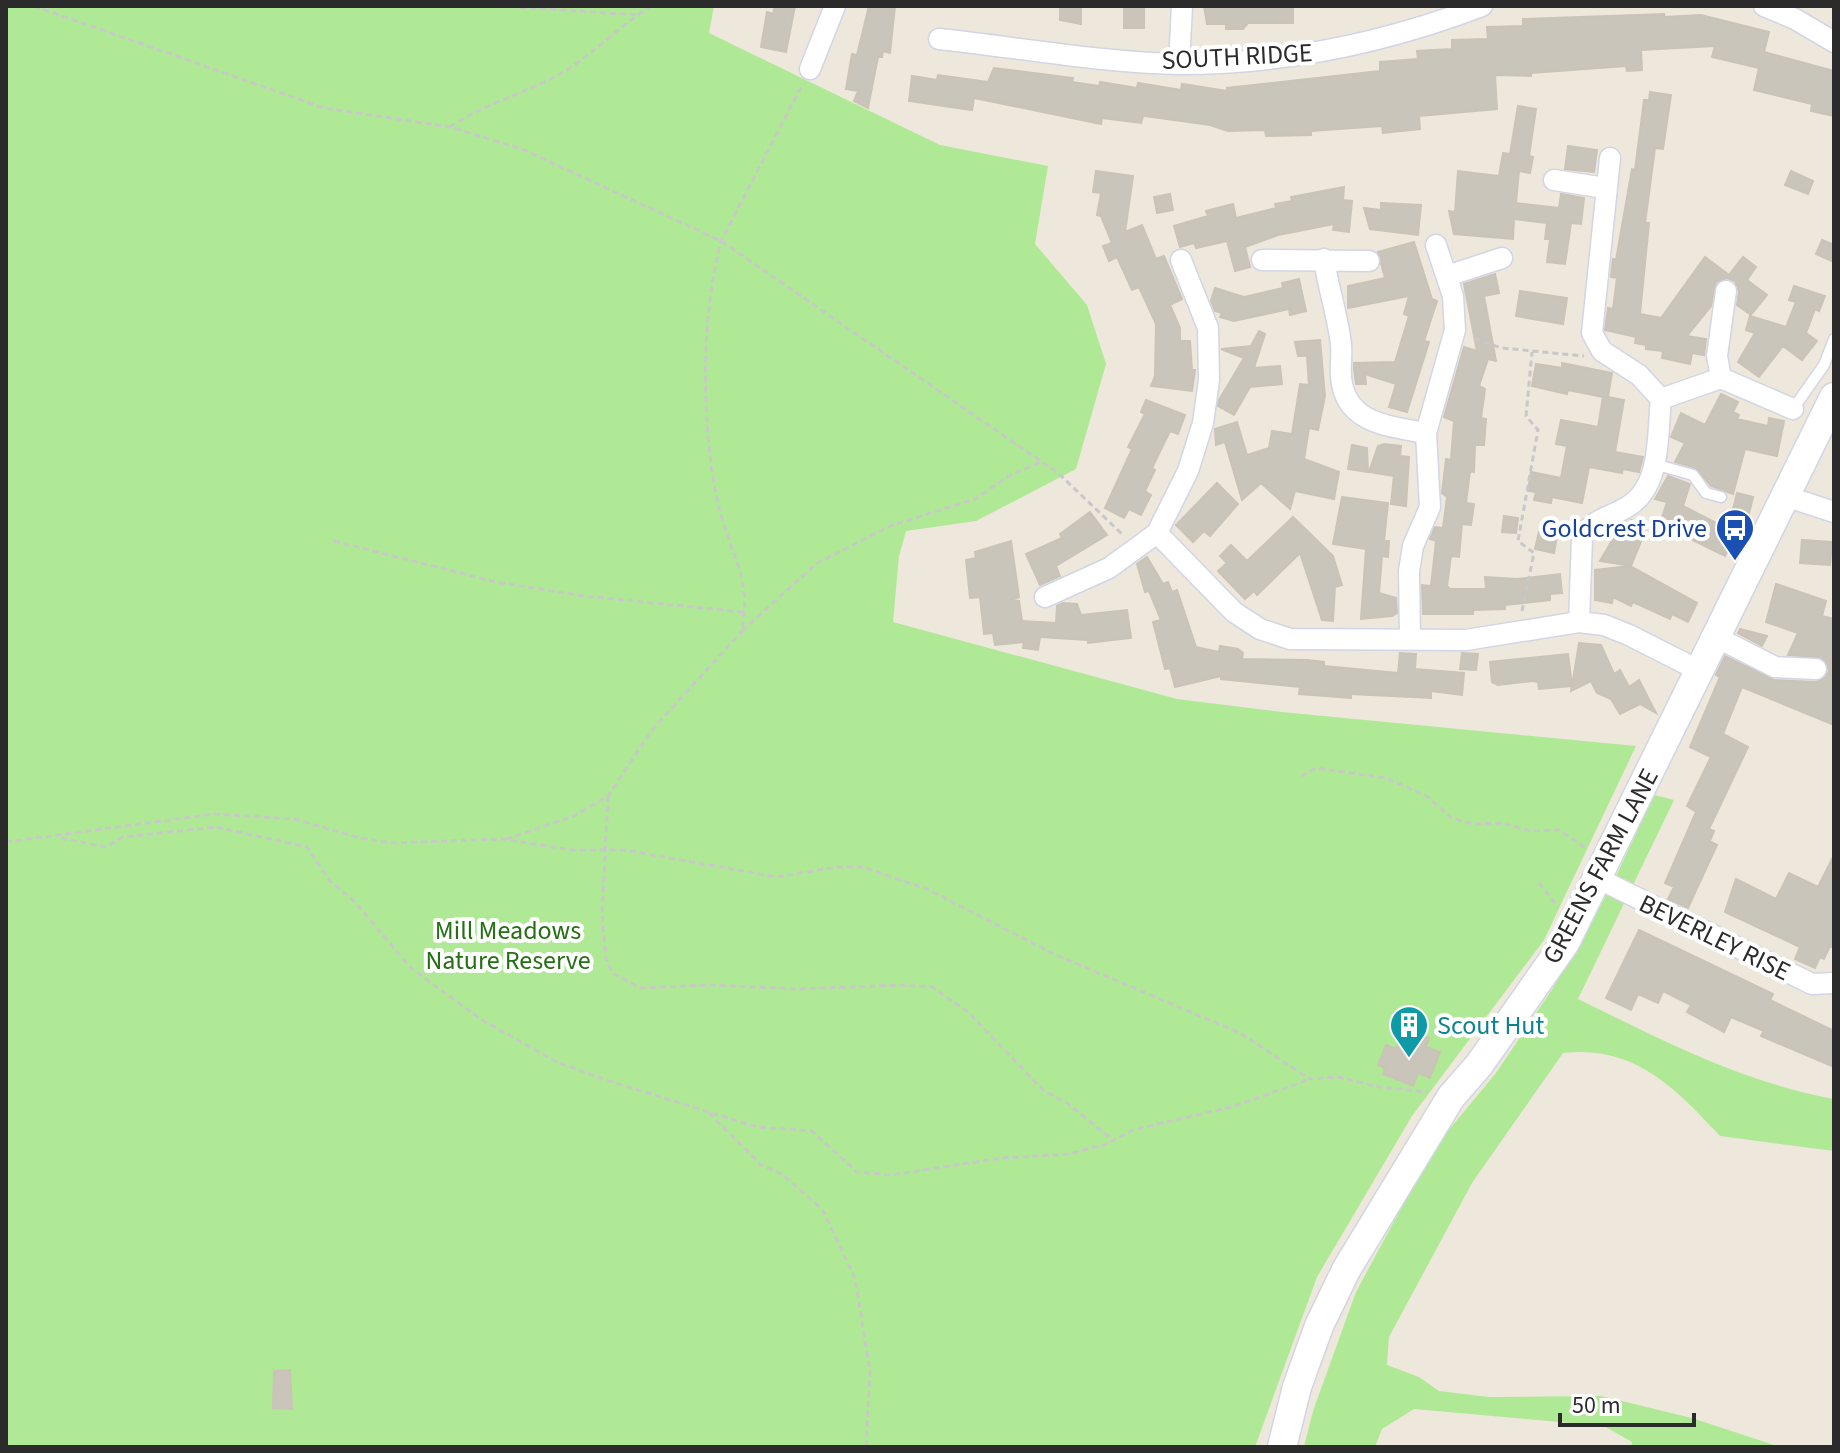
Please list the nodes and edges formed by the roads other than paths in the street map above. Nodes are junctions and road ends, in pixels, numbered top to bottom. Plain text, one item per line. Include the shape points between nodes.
1 (835, 6) edge
2 (1182, 6) edge
3 (1482, 6) edge
4 (1764, 6) edge
5 (1798, 12) edge
6 (939, 39) dead end
7 (1834, 42) edge
8 (1179, 64) junction
9 (810, 69) road end
10 (1610, 158) dead end
11 (1554, 180) dead end
12 (1605, 188) junction
13 (1436, 245) dead end
14 (1502, 258) dead end
15 (1324, 259) junction
16 (1181, 260) dead end
17 (1262, 260) dead end
18 (1369, 261) dead end
19 (1447, 276) junction
20 (1726, 291) dead end
21 (1834, 339) edge
22 (1721, 378) junction
23 (1834, 397) edge
24 (1661, 399) junction
25 (1793, 409) joint
26 (1426, 433) junction
27 (1654, 464) junction
28 (1785, 496) junction
29 (1721, 497) dead end
30 (1834, 512) edge
31 (1157, 533) junction
32 (1045, 597) dead end
33 (1579, 622) junction
34 (1716, 637) junction
35 (1410, 639) junction
36 (1816, 669) dead end
37 (1700, 671) junction
38 (1603, 870) junction
39 (1834, 983) edge
40 (1282, 1447) edge

1 - 9 street
2 - 8 street
3 - 8 street, SOUTH RIDGE via 1347,48
4 - 5 street
5 - 7 street
6 - 8 street, SOUTH RIDGE
10 - 12 street
11 - 12 street
12 - 24 street via 1592,333 1602,351 1639,375
13 - 19 street
14 - 19 street
15 - 17 street
15 - 18 street
15 - 26 street via 1341,345 1341,378 1350,405 1378,425
16 - 31 street via 1208,328 1209,380 1196,448
19 - 26 street via 1455,333
20 - 22 street via 1717,356
21 - 25 lane via 1817,376
22 - 24 street
22 - 25 street
23 - 28 street, GREENS FARM LANE
24 - 27 street
26 - 35 street via 1430,507 1409,571
27 - 29 lane via 1693,475 1706,493
27 - 33 street via 1652,479 1639,499 1598,519 1582,538
28 - 30 street
28 - 34 street, GREENS FARM LANE
31 - 32 street via 1109,568
31 - 35 street via 1234,612 1260,629 1290,639
33 - 35 street via 1466,640
33 - 37 street via 1629,635
34 - 36 street via 1775,667
34 - 37 street, GREENS FARM LANE
37 - 38 street, GREENS FARM LANE
38 - 39 street, BEVERLEY RISE via 1812,984
38 - 40 street, GREENS FARM LANE via 1522,1005 1451,1097 1385,1203 1333,1298 1297,1387

